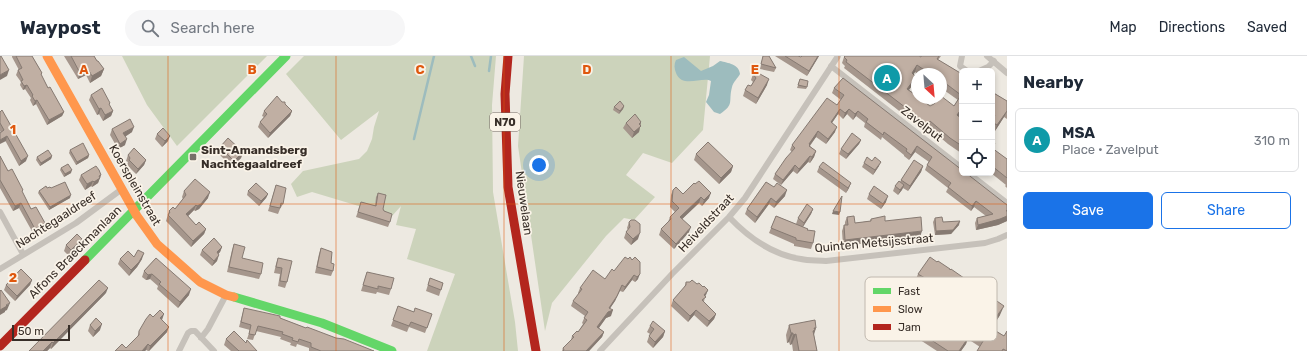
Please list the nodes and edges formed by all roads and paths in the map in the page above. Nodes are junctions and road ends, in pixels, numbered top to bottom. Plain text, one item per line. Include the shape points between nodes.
1 (47, 56) edge
2 (286, 56) edge
3 (508, 56) edge
4 (838, 56) edge
5 (962, 56) edge
6 (987, 56) edge
7 (994, 61) junction
8 (831, 66) junction
9 (963, 68) edge
10 (986, 68) edge
11 (1007, 73) edge
12 (959, 166) edge
13 (972, 176) edge
14 (122, 189) junction
15 (1007, 204) edge
16 (134, 211) junction
17 (0, 212) edge
18 (729, 217) junction
19 (1007, 234) edge
20 (23, 254) junction
21 (0, 268) edge
22 (226, 295) junction
23 (201, 338) junction
24 (0, 346) edge
25 (179, 351) edge
26 (214, 351) edge
27 (392, 351) edge
28 (536, 351) edge
29 (600, 351) edge

1 - 14 street, Koerspleinstraat
2 - 16 street, Alfons Braeckmanlaan
3 - 28 street, Nieuwelaan / N70 via 505,94 508,187
4 - 8 street, Heiveldstraat
5 - 9 street via 960,66
6 - 7 street
7 - 10 street
7 - 11 street
8 - 12 street, Zavelput
8 - 18 street, Heiveldstraat via 745,198
13 - 15 street
14 - 16 street, Koerspleinstraat
14 - 20 street, Nachtegaaldreef via 76,222
16 - 22 street, Koerspleinstraat via 157,244 200,282
16 - 24 street, Alfons Braeckmanlaan
17 - 20 street
18 - 19 street, Quinten Metsijsstraat via 758,243 800,259 826,261 984,243
18 - 29 street, Heiveldstraat
20 - 21 street, Nachtegaaldreef
22 - 23 street
22 - 27 street, Koerspleinstraat via 322,323
23 - 25 street via 195,331 191,331
23 - 26 street

